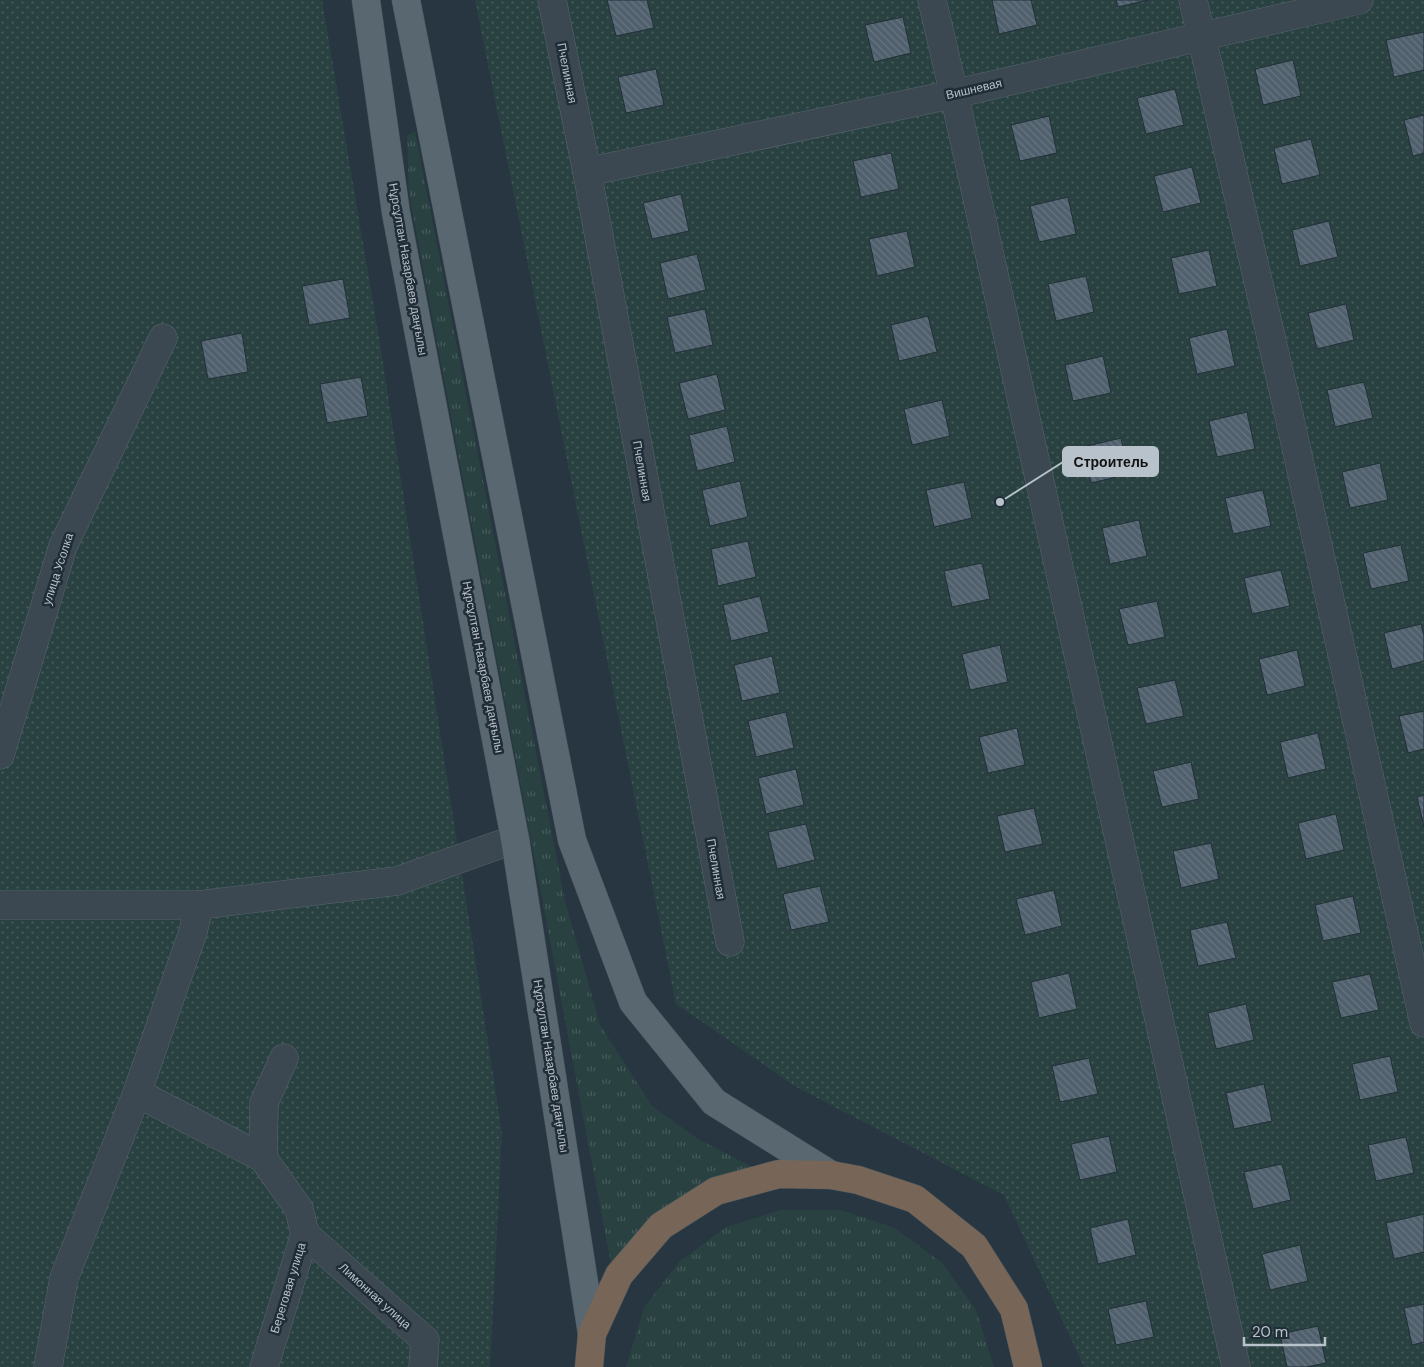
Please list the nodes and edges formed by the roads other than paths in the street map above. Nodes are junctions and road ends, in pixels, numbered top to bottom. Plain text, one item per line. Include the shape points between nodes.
1 (366, 0) edge
2 (406, 0) edge
3 (552, 0) edge
4 (932, 0) edge
5 (1193, 0) edge
6 (1359, 0) edge
7 (1201, 36) junction
8 (954, 94) junction
9 (587, 172) junction
10 (163, 338) dead end
11 (0, 755) edge
12 (515, 839) junction
13 (0, 905) edge
14 (199, 905) junction
15 (730, 942) dead end
16 (1424, 1023) edge
17 (284, 1058) dead end
18 (137, 1093) junction
19 (263, 1158) junction
20 (831, 1174) junction
21 (302, 1222) junction
22 (592, 1334) junction
23 (48, 1367) edge
24 (264, 1367) edge
25 (423, 1367) edge
26 (589, 1367) edge
27 (1028, 1367) edge
28 (1236, 1367) edge

1 - 12 main road, Нұрсұлтан Назарбаев даңғылы via 396,213
2 - 20 main road via 572,840 633,1002 714,1102
3 - 9 street, Пчелинная
4 - 8 street
5 - 7 street
6 - 7 street, Вишневая
7 - 8 street, Вишневая
7 - 16 street
8 - 9 street, Вишневая
8 - 28 street
9 - 15 street, Пчелинная
10 - 11 street, улица Усолка via 62,546
12 - 14 street via 397,881
12 - 22 main road, Нұрсұлтан Назарбаев даңғылы
13 - 14 street
14 - 18 street via 193,932
17 - 19 street via 264,1103
18 - 19 street
18 - 23 street via 64,1278
19 - 21 street
20 - 22 highway via 779,1174 716,1191 661,1226 619,1275
20 - 27 highway via 915,1199 974,1246 1014,1309
21 - 24 street, Береговая улица
21 - 25 street, Лимонная улица via 425,1340
22 - 26 highway

